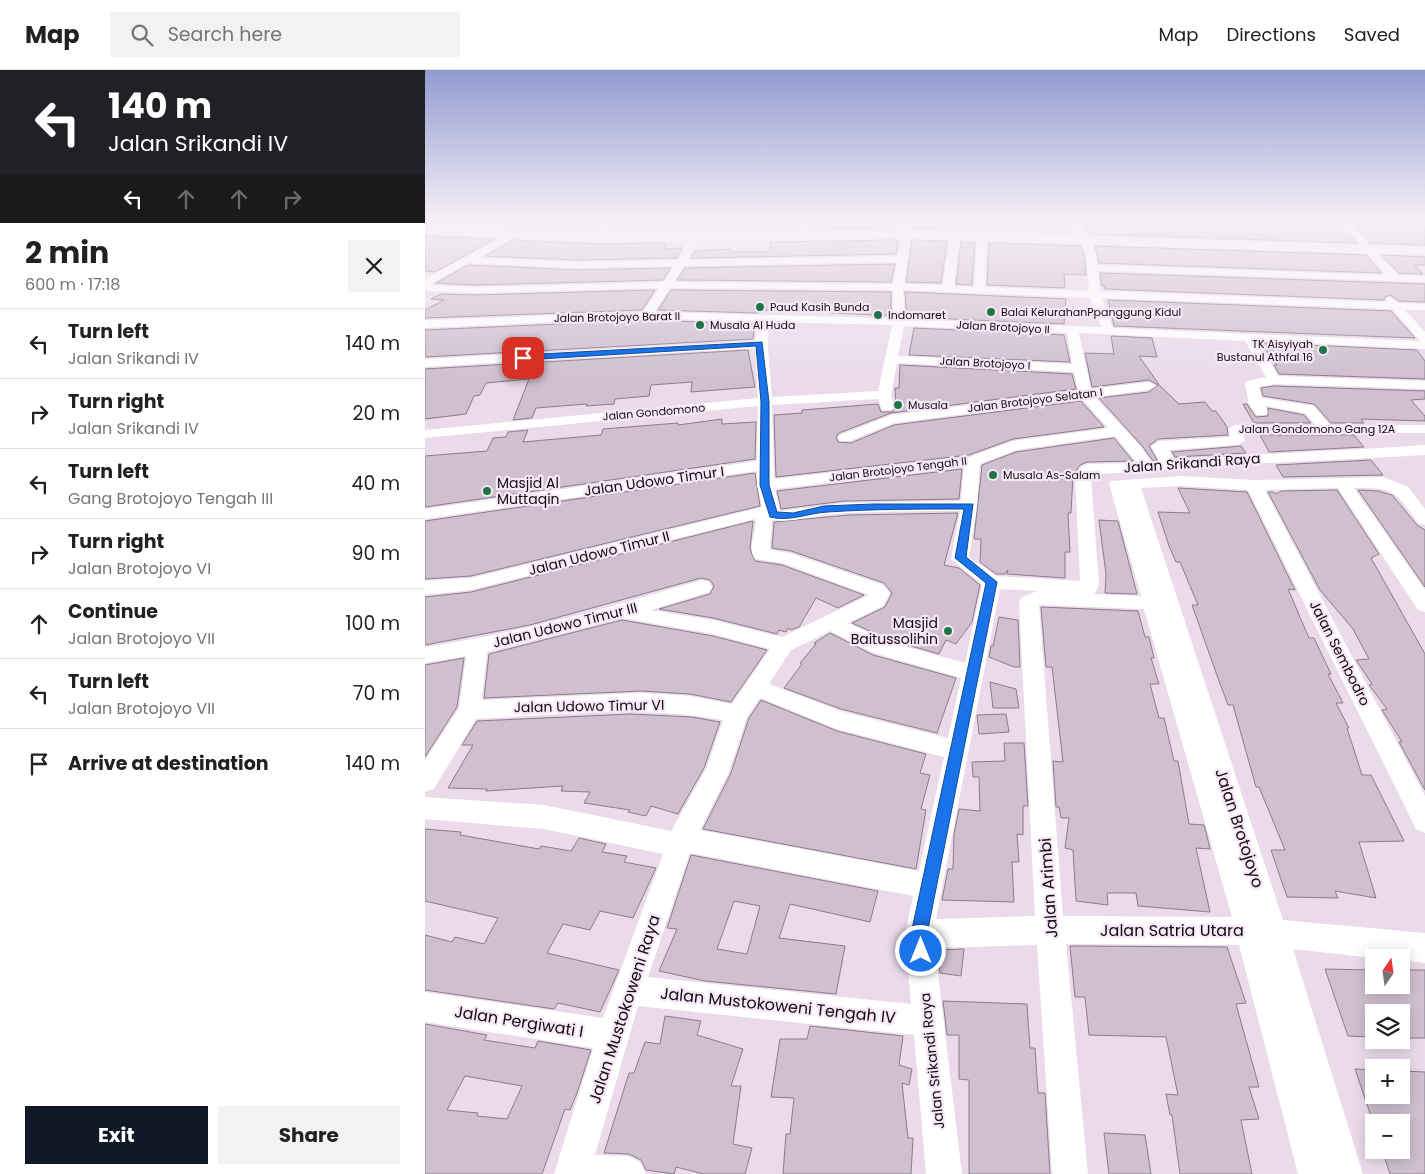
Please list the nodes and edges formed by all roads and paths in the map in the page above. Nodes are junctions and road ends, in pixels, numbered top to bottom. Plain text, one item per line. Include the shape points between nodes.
1 (443, 273) edge
2 (675, 273) edge
3 (901, 273) edge
4 (950, 273) edge
5 (980, 273) edge
6 (1093, 273) edge
7 (1233, 273) edge
8 (1390, 273) edge
9 (1372, 277) junction
10 (1395, 278) junction
11 (1425, 279) edge
12 (425, 283) edge
13 (667, 286) junction
14 (898, 287) junction
15 (425, 288) edge
16 (948, 289) junction
17 (979, 291) junction
18 (1095, 295) junction
19 (1395, 305) junction
20 (1425, 307) edge
21 (647, 315) junction
22 (763, 318) junction
23 (899, 322) junction
24 (425, 324) edge
25 (1072, 330) junction
26 (1108, 331) junction
27 (1250, 338) junction
28 (1425, 339) edge
29 (760, 344) junction
30 (1425, 345) edge
31 (891, 358) junction
32 (425, 363) edge
33 (1078, 368) junction
34 (1274, 380) junction
35 (1425, 385) edge
36 (1149, 386) dead end
37 (1085, 394) junction
38 (884, 396) junction
39 (1256, 401) junction
40 (765, 402) junction
41 (891, 419) junction
42 (1270, 428) junction
43 (1325, 428) junction
44 (1425, 429) edge
45 (1118, 431) junction
46 (425, 434) edge
47 (845, 438) dead end
48 (1425, 450) edge
49 (972, 461) junction
50 (763, 465) junction
51 (1169, 465) junction
52 (1132, 479) junction
53 (1344, 484) junction
54 (765, 485) junction
55 (1254, 485) junction
56 (969, 506) junction
57 (767, 512) junction
58 (425, 514) edge
59 (1425, 520) edge
60 (992, 582) junction
61 (702, 587) dead end
62 (425, 588) edge
63 (1153, 603) junction
64 (1425, 605) edge
65 (623, 612) junction
66 (831, 622) junction
67 (785, 645) junction
68 (477, 648) junction
69 (425, 655) edge
70 (973, 673) junction
71 (755, 687) junction
72 (470, 710) junction
73 (737, 714) junction
74 (957, 750) junction
75 (425, 781) edge
76 (425, 808) edge
77 (1425, 821) edge
78 (680, 842) junction
79 (929, 886) junction
80 (1050, 930) junction
81 (1261, 932) junction
82 (919, 934) junction
83 (1425, 948) edge
84 (629, 990) junction
85 (425, 1007) edge
86 (928, 1021) junction
87 (613, 1035) junction
88 (572, 1173) edge
89 (628, 1174) edge
90 (944, 1174) edge
91 (1071, 1174) edge
92 (1316, 1174) edge
93 (1345, 1174) edge

1 - 12 street
2 - 13 street
3 - 14 street
4 - 16 street
5 - 17 street
6 - 18 street
7 - 9 street
8 - 10 street
9 - 10 street
9 - 19 street
10 - 11 street
13 - 14 street
13 - 15 street
13 - 21 street
14 - 16 street
14 - 23 street
16 - 17 street
17 - 18 street
18 - 19 street
18 - 26 street
19 - 20 street
19 - 28 street
21 - 22 street, Jalan Brotojoyo Barat II
21 - 24 street, Jalan Brotojoyo Barat II
22 - 23 street, Jalan Brotojoyo Barat II
22 - 29 street
23 - 25 street, Jalan Brotojoyo II
23 - 31 street
25 - 26 street, Jalan Brotojoyo II
25 - 33 street
26 - 27 street, Jalan Brotojoyo II
27 - 30 street, Jalan Brotojoyo II
27 - 34 street
29 - 32 street
29 - 40 street
31 - 33 street, Jalan Brotojoyo I
31 - 38 street
33 - 37 street
34 - 35 street
34 - 39 street via 1253,383
36 - 37 street, Jalan Brotojoyo Selatan I
37 - 41 street, Jalan Brotojoyo Selatan I
37 - 45 street
38 - 40 street, Jalan Gondomono
38 - 41 street
39 - 42 street
39 - 43 street via 1309,409
40 - 46 street, Jalan Gondomono
40 - 50 street
41 - 47 street, Jalan Brotojoyo Selatan I
42 - 43 street, Jalan Gondomono Gang 12A
42 - 51 street, Jalan Gondomono Gang 12A via 1233,429 1238,441 1159,446
43 - 44 street, Jalan Gondomono Gang 12A
45 - 49 street, Jalan Brotojoyo Tengah II via 1013,446
45 - 52 street via 1137,451
48 - 51 street, Jalan Srikandi Raya
49 - 54 street, Jalan Brotojoyo Tengah II
49 - 56 street
50 - 54 street
50 - 58 street, Jalan Udowo Timur I
51 - 52 street, Jalan Srikandi Raya
52 - 55 street
52 - 60 street, Jalan Srikandi Raya via 1094,468 1088,469 1083,476 1088,588
52 - 63 street, Jalan Brotojoyo
52 - 81 street, Jalan Brotojoyo
53 - 55 street
53 - 59 street via 1383,482 1396,485
53 - 64 street
54 - 57 street
55 - 77 street, Jalan Sembodro
56 - 57 street via 834,509 783,516
56 - 60 street via 960,558
57 - 62 street, Jalan Udowo Timur II via 471,584
57 - 66 street via 760,553 784,557 879,591 876,601
60 - 70 street, Jalan Srikandi Raya
61 - 65 street, Jalan Udowo Timur III
63 - 80 street, Jalan Arimbi via 1037,598 1029,602
63 - 81 street, Jalan Brotojoyo
65 - 67 street via 713,627
65 - 68 street, Jalan Udowo Timur III
66 - 67 street
66 - 70 street via 863,641
67 - 71 street, Jalan Mustokoweni Raya
68 - 69 street, Jalan Udowo Timur III
68 - 72 street
70 - 74 street, Jalan Srikandi Raya
71 - 73 street, Jalan Mustokoweni Raya
71 - 74 street via 837,720
72 - 73 street, Jalan Udowo Timur VI via 641,702 690,705
72 - 75 street
73 - 78 street, Jalan Mustokoweni Raya via 717,772
74 - 79 street, Jalan Srikandi Raya
76 - 78 street via 544,817
78 - 79 street
78 - 84 street, Jalan Mustokoweni Raya
79 - 82 street, Jalan Srikandi Raya
80 - 81 street, Jalan Satria Utara
80 - 82 street, Jalan Satria Utara
80 - 91 street, Jalan Arimbi
81 - 83 street, Jalan Satria Utara
81 - 92 street, Jalan Brotojoyo
81 - 93 street, Jalan Brotojoyo
82 - 86 street, Jalan Srikandi Raya
84 - 86 street, Jalan Mustokoweni Tengah IV
84 - 87 street, Jalan Mustokoweni Raya
85 - 87 street, Jalan Pergiwati I
86 - 90 street, Jalan Srikandi Raya
87 - 88 street, Jalan Mustokoweni Raya
88 - 89 street

